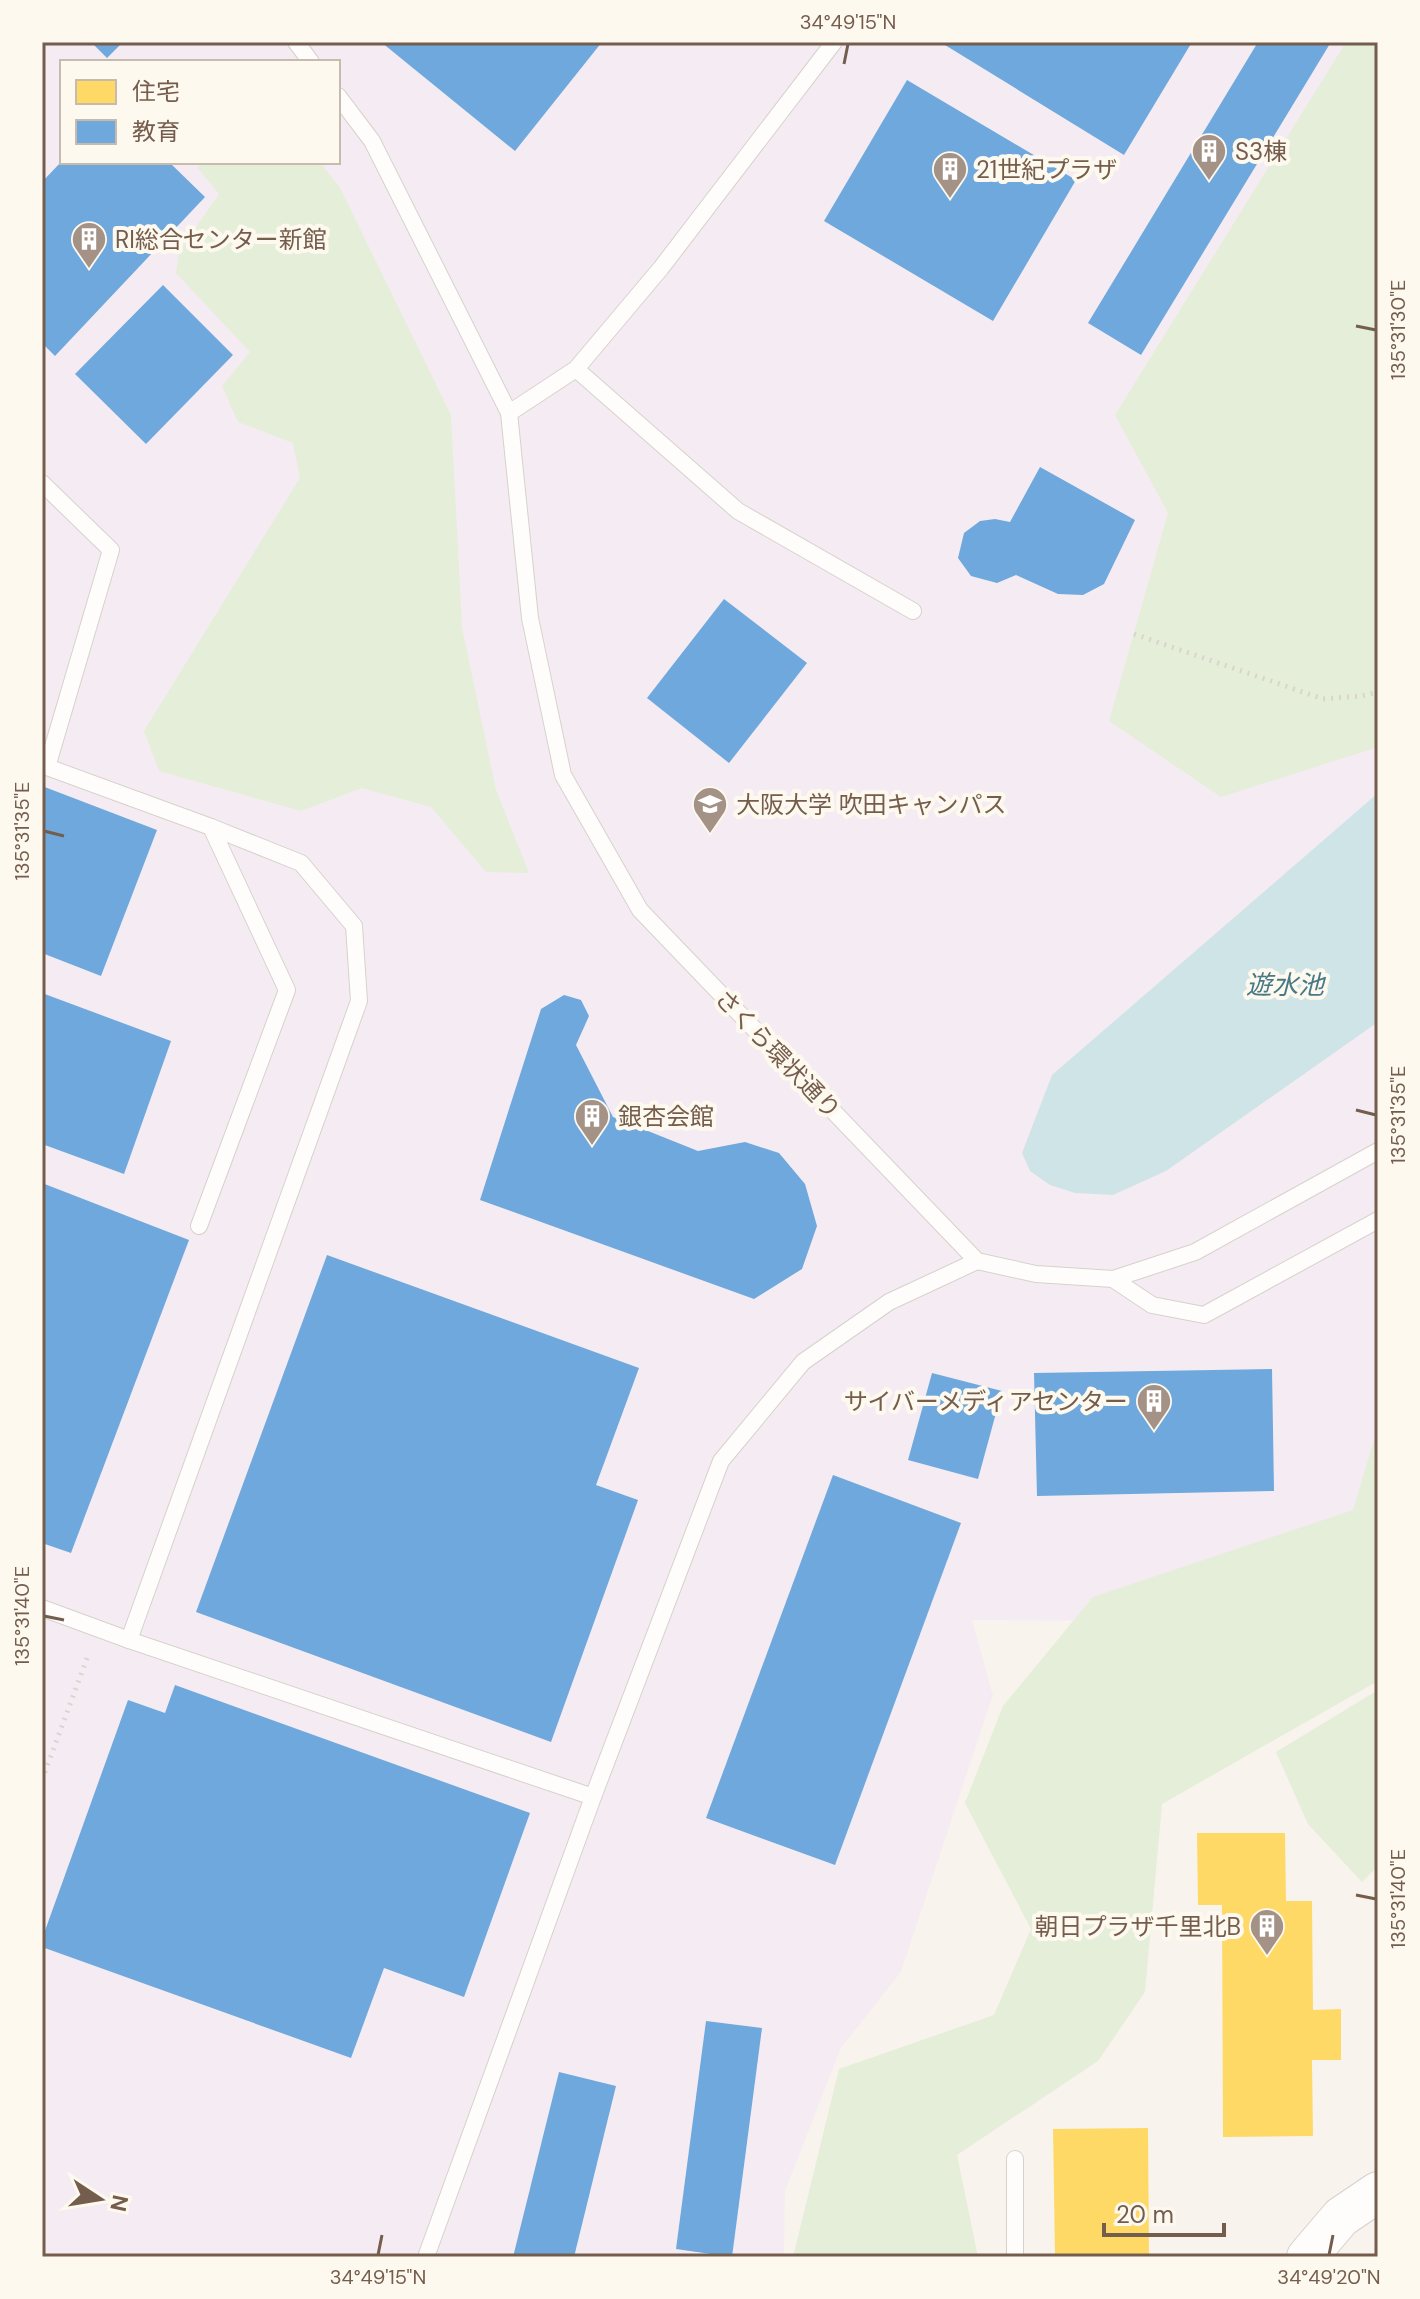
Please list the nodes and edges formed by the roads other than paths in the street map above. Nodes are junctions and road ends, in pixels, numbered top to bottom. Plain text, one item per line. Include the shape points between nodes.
1 (296, 42) edge
2 (834, 42) edge
3 (310, 60) edge
4 (340, 99) edge
5 (576, 369) junction
6 (509, 413) junction
7 (42, 483) edge
8 (913, 611) dead end
9 (211, 827) junction
10 (1378, 1151) edge
11 (1378, 1220) edge
12 (199, 1226) dead end
13 (977, 1261) junction
14 (1113, 1279) junction
15 (42, 1608) edge
16 (129, 1640) junction
17 (593, 1797) junction
18 (1015, 2159) dead end
19 (1378, 2192) edge
20 (426, 2257) edge
21 (1015, 2257) edge
22 (1307, 2257) edge

1 - 3 lane
2 - 5 lane via 661,268
4 - 6 lane via 372,141
5 - 6 lane
5 - 8 lane via 738,511
6 - 13 lane, さくら環状通り via 530,618 563,775 640,910
7 - 9 lane via 111,550 47,767
9 - 12 lane via 287,990
9 - 16 lane via 301,863 354,926 359,1001
10 - 14 lane via 1195,1252
11 - 14 lane via 1204,1315 1152,1305
13 - 14 lane via 1036,1274
13 - 17 lane via 889,1302 803,1362 721,1461
15 - 16 lane
16 - 17 lane
17 - 20 lane
18 - 21 lane
19 - 22 street via 1341,2217

